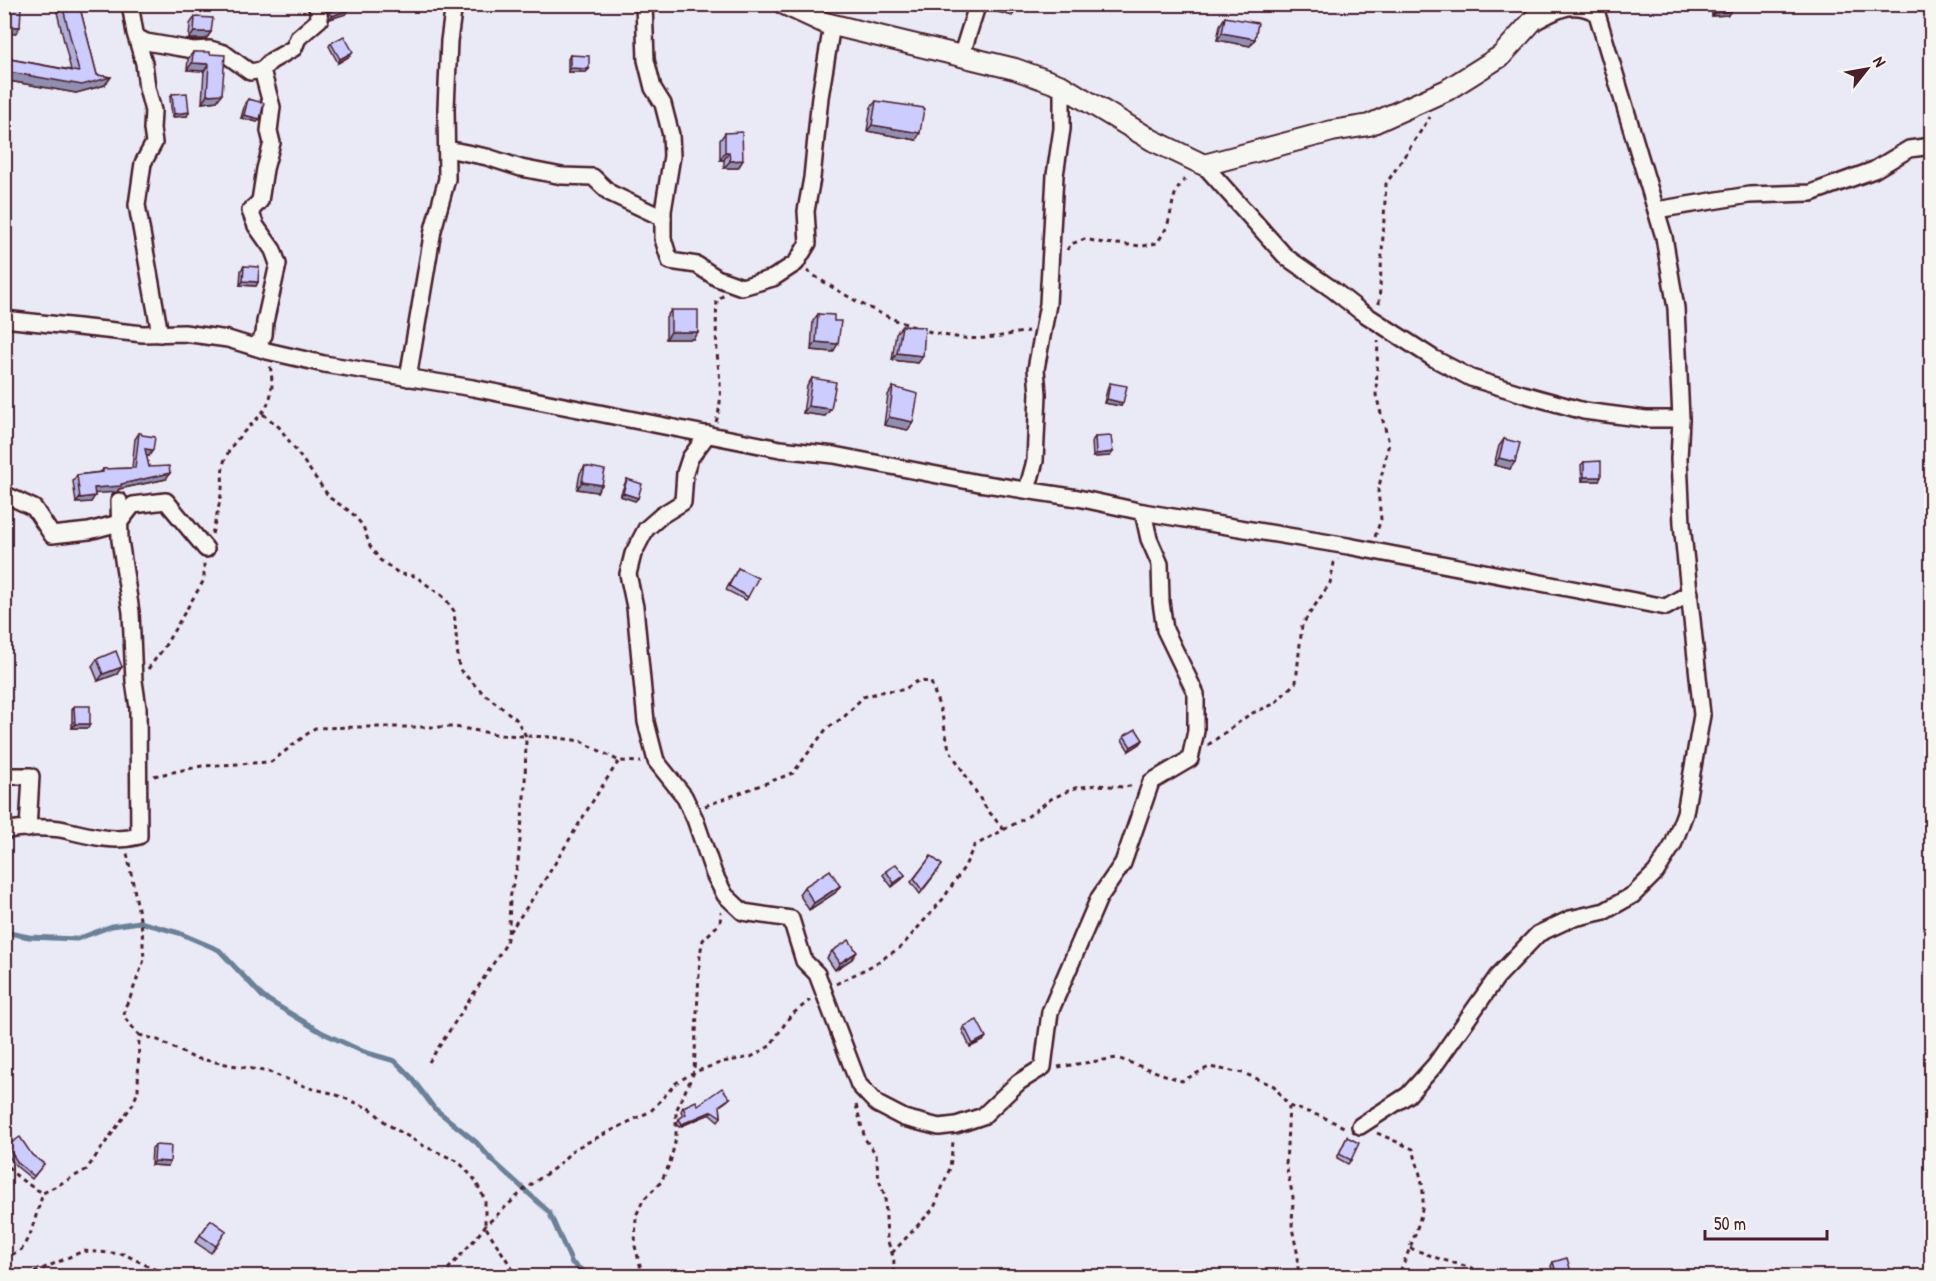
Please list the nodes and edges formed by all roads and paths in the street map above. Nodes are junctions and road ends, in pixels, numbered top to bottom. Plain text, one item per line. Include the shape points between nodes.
1 (130, 4) edge
2 (316, 4) edge
3 (454, 4) edge
4 (644, 4) edge
5 (784, 4) edge
6 (1547, 5) edge
7 (977, 6) edge
8 (1595, 9) edge
9 (1531, 23) junction
10 (832, 25) junction
11 (138, 38) junction
12 (961, 57) junction
13 (262, 70) junction
14 (1062, 86) junction
15 (1932, 146) edge
16 (447, 149) junction
17 (1204, 165) junction
18 (1656, 210) junction
19 (663, 218) junction
20 (796, 263) junction
21 (1049, 267) junction
22 (742, 287) junction
23 (4, 319) edge
24 (1044, 327) junction
25 (160, 334) junction
26 (261, 349) junction
27 (408, 378) junction
28 (263, 414) junction
29 (1681, 419) junction
30 (708, 434) junction
31 (1027, 490) junction
32 (4, 494) edge
33 (119, 501) dead end
34 (1143, 512) junction
35 (119, 523) junction
36 (1348, 546) junction
37 (206, 549) junction
38 (1690, 593) junction
39 (134, 681) junction
40 (525, 736) junction
41 (1190, 759) junction
42 (619, 761) junction
43 (656, 761) junction
44 (4, 776) edge
45 (138, 781) junction
46 (1151, 782) junction
47 (690, 810) junction
48 (28, 829) junction
49 (1004, 830) junction
50 (4, 831) edge
51 (125, 840) junction
52 (723, 890) junction
53 (508, 933) junction
54 (823, 990) junction
55 (139, 1035) junction
56 (429, 1062) dead end
57 (1043, 1067) junction
58 (694, 1072) junction
59 (859, 1085) junction
60 (1289, 1106) junction
61 (956, 1125) junction
62 (1360, 1126) junction
63 (4, 1159) edge
64 (43, 1193) junction
65 (485, 1226) junction
66 (1410, 1248) junction
67 (892, 1253) junction
68 (4, 1259) edge
69 (26, 1276) edge
70 (173, 1276) edge
71 (442, 1276) edge
72 (517, 1276) edge
73 (643, 1276) edge
74 (893, 1276) edge
75 (1298, 1276) edge
76 (1398, 1276) edge
77 (1500, 1276) edge

1 - 11 street
2 - 13 street via 320,19 298,38 294,48
3 - 16 street via 449,41
4 - 19 street via 646,60 671,135 672,156
5 - 10 street
6 - 9 street
7 - 12 street
8 - 9 street via 1566,6
8 - 18 street
9 - 17 street via 1501,56 1456,85 1369,125
10 - 12 street
10 - 20 street via 806,211 808,243
11 - 13 street via 193,50 210,49 224,53 250,72
11 - 25 street via 153,111 154,143 143,164 137,205
12 - 14 street via 1015,69
13 - 26 street via 272,107 272,143 260,201 250,211 278,264
14 - 17 street via 1152,140
14 - 21 street via 1062,129
15 - 18 street via 1909,149 1874,170 1811,193 1749,195
16 - 19 street via 562,176 593,177 610,193
16 - 27 street via 447,179 433,230
17 - 21 path via 1179,185 1167,227 1157,243 1143,246 1085,239 1071,244 1062,258
17 - 29 street via 1286,257 1432,358 1471,378 1584,411
18 - 29 street via 1676,308
19 - 22 street via 663,239 670,261 697,265
20 - 22 street via 773,278
20 - 24 path via 854,300 937,334 966,339
21 - 24 street
22 - 30 path via 717,300 721,393 717,422
23 - 25 street
24 - 31 street via 1036,369 1035,461
25 - 26 street via 228,339
26 - 27 street
26 - 28 path via 273,380
27 - 30 street
28 - 37 path via 226,456
28 - 40 path via 279,427 330,498 363,526 380,560 400,574 415,576 445,598 454,611 459,669 516,719
29 - 38 street via 1682,524
30 - 31 street
30 - 43 street via 690,458 683,502 646,529 628,574 646,722
31 - 34 street
32 - 35 street via 34,508 52,535
33 - 35 street
34 - 36 street
34 - 41 street via 1160,564 1166,630 1196,694 1196,731
35 - 37 street via 133,505 165,501
35 - 39 street via 131,612
36 - 38 street via 1666,607
36 - 41 path via 1334,563 1330,583 1302,625 1296,681 1274,704 1250,714
37 - 39 path via 204,580 163,650
38 - 62 street via 1702,715 1686,813 1673,845 1656,872 1633,895 1605,911 1570,918 1538,934 1497,976 1435,1065 1408,1095
39 - 45 street
40 - 42 path via 580,741
40 - 45 path via 455,727 315,728 271,762 202,766
40 - 53 path via 518,862
41 - 46 street
42 - 43 path
42 - 53 path
43 - 47 street via 684,796
44 - 48 street via 32,776
45 - 51 street via 139,836
46 - 49 path via 1123,788 1097,784 1075,788
46 - 57 street via 1123,863 1099,897 1050,1012
47 - 49 path via 793,773 827,728 863,697 903,690 918,681 931,682 949,749
47 - 52 street
48 - 50 street
48 - 51 street
49 - 54 path via 974,846 943,899 901,946
51 - 55 path via 144,960 124,1017
52 - 54 street via 743,912 791,919 804,961 817,974
52 - 58 path via 720,923 704,940 700,954
53 - 56 path via 506,944
54 - 58 path via 790,1016 770,1046 751,1057
54 - 59 street
55 - 64 path via 138,1090 133,1104 86,1170
55 - 65 path via 194,1058 270,1072 371,1109 396,1130 459,1162 485,1200
57 - 60 path via 1116,1058 1182,1081 1209,1067 1243,1073 1274,1086
57 - 61 street via 1019,1082 983,1116
58 - 65 path via 676,1083 651,1111 574,1149
58 - 73 path via 676,1111 676,1138 670,1163 636,1216 635,1246
59 - 61 street via 877,1104 904,1118 939,1127
59 - 67 path via 855,1107 865,1139 876,1154
60 - 62 path via 1349,1130
60 - 75 path via 1286,1165 1293,1197
61 - 67 path via 950,1168 934,1208
62 - 66 path via 1413,1149 1424,1201
63 - 64 path via 24,1182
64 - 68 path via 22,1249
65 - 71 path
65 - 72 path
66 - 76 path
66 - 77 path
67 - 74 path
69 - 70 path via 83,1251 124,1254

